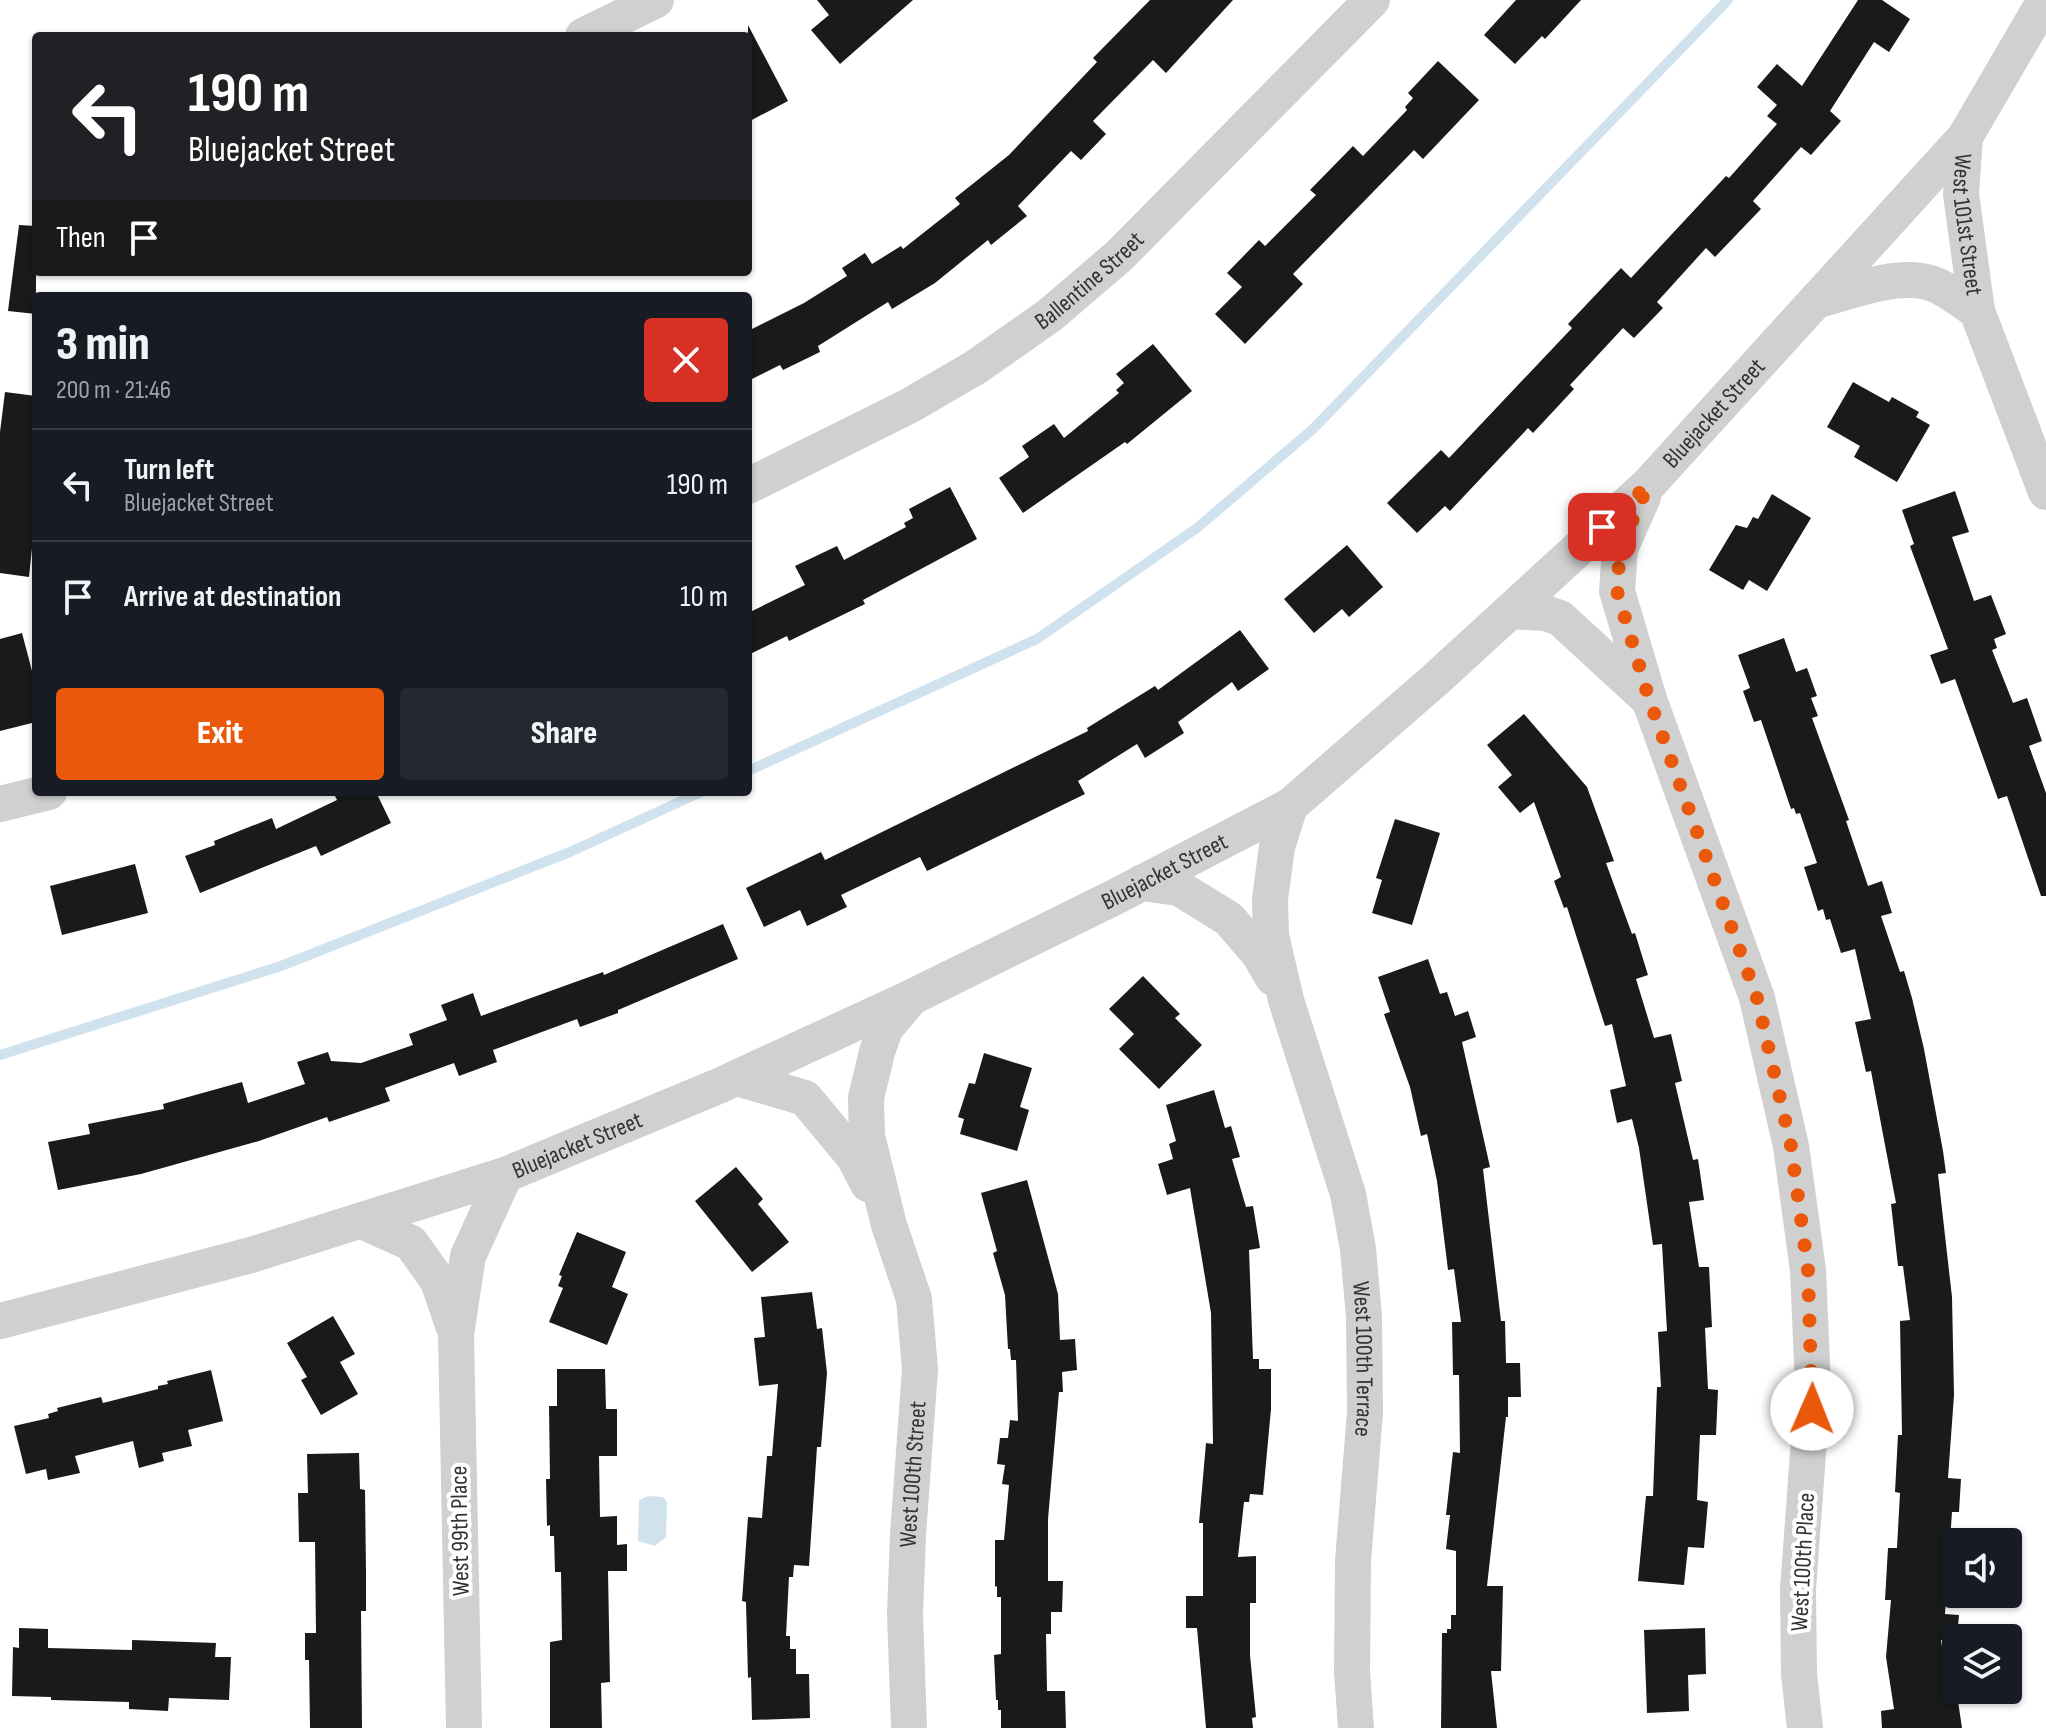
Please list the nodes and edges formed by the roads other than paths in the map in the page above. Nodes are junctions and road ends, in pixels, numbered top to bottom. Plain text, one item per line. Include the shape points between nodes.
1 (656, 0) edge
2 (1372, 0) edge
3 (2045, 0) edge
4 (591, 32) edge
5 (1965, 137) junction
6 (1818, 300) junction
7 (1977, 311) junction
8 (752, 484) edge
9 (1648, 485) junction
10 (2046, 492) edge
11 (1511, 611) junction
12 (1649, 699) junction
13 (33, 796) edge
14 (0, 804) edge
15 (1290, 806) junction
16 (1141, 883) junction
17 (912, 997) junction
18 (1286, 1000) junction
19 (737, 1078) junction
20 (505, 1175) junction
21 (362, 1221) junction
22 (889, 1225) junction
23 (0, 1321) edge
24 (456, 1334) junction
25 (464, 1728) edge
26 (909, 1728) edge
27 (1356, 1728) edge
28 (1805, 1728) edge

1 - 4 street
2 - 8 street, Ballentine Street via 1120,255 1050,315 909,406
3 - 5 street, Bluejacket Street
5 - 6 street, Bluejacket Street
5 - 7 street, West 101st Street via 1961,194
6 - 7 street, West 101st Street via 1888,282 1923,281
6 - 9 street, Bluejacket Street
7 - 10 street, West 101st Street
9 - 11 street, Bluejacket Street
9 - 12 street, West 100th Place via 1620,549 1617,591
11 - 12 street, West 100th Place via 1560,618
11 - 15 street, Bluejacket Street
12 - 28 street, West 100th Place via 1757,998 1791,1146 1808,1270 1813,1386 1798,1589
13 - 14 street
15 - 16 street, Bluejacket Street
15 - 18 street, West 100th Terrace via 1277,847 1270,899 1271,935
16 - 17 street, Bluejacket Street
16 - 18 street, West 100th Terrace via 1179,888 1229,919 1259,954
17 - 19 street, Bluejacket Street
17 - 22 street, West 100th Street via 885,1029 866,1098 867,1136
18 - 27 street, West 100th Terrace via 1348,1194 1358,1249 1365,1412 1353,1561
19 - 20 street, Bluejacket Street
19 - 22 street, West 100th Street via 805,1098 854,1157
20 - 21 street, Bluejacket Street
20 - 24 street, West 99th Place via 468,1256
21 - 23 street, Bluejacket Street
21 - 24 street, West 99th Place via 411,1243 438,1281
22 - 26 street, West 100th Street via 914,1299 920,1369 905,1614
24 - 25 street, West 99th Place

